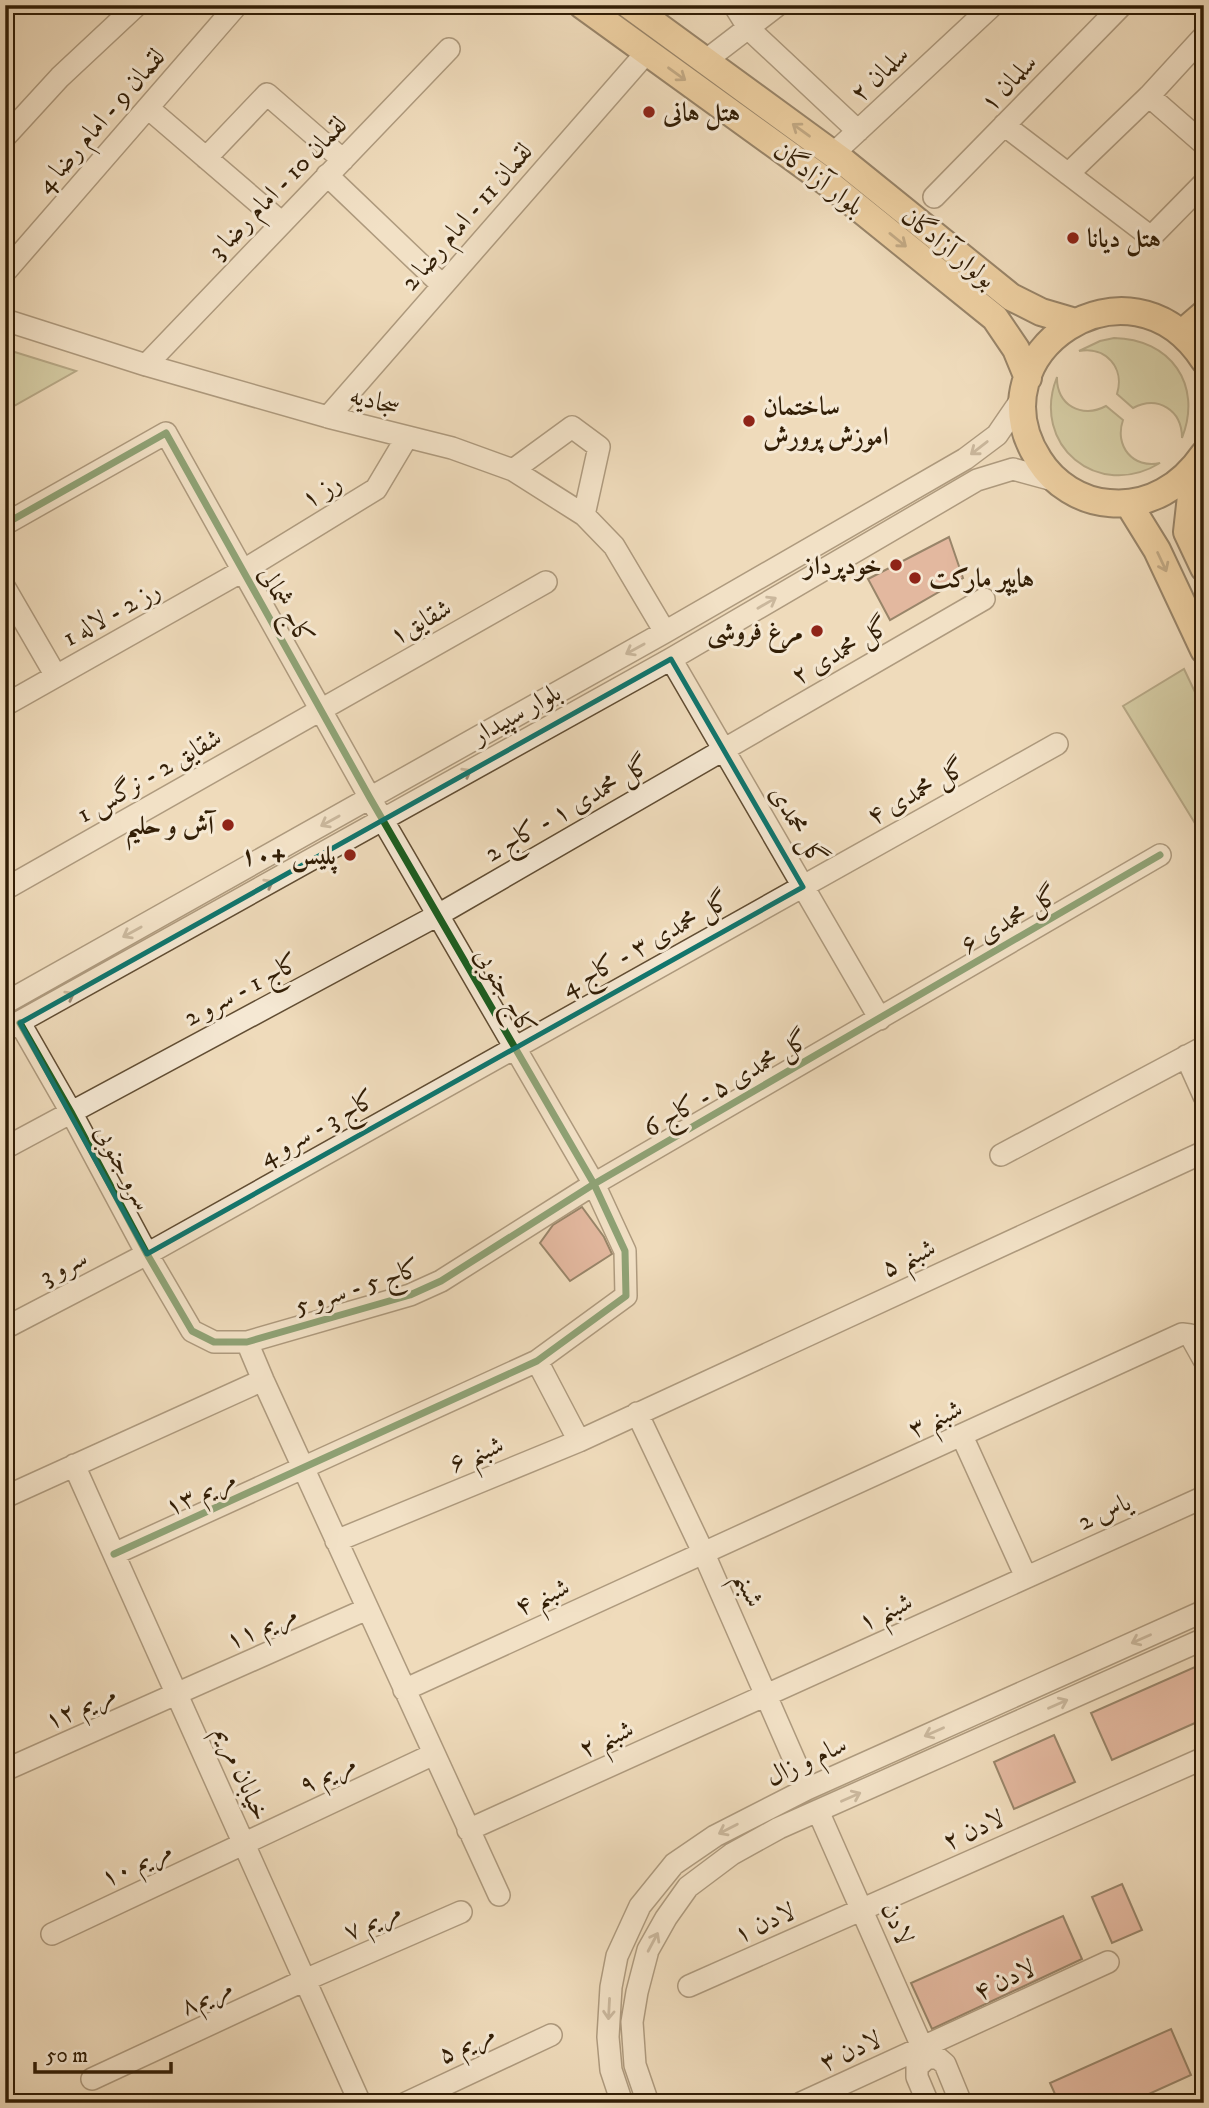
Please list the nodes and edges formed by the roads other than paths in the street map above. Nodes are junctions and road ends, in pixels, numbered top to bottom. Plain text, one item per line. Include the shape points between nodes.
1 (137, 5) edge
2 (237, 5) edge
3 (582, 5) edge
4 (629, 5) edge
5 (734, 5) edge
6 (778, 5) edge
7 (993, 5) edge
8 (1122, 5) edge
9 (750, 29) junction
10 (1204, 36) edge
11 (449, 49) dead end
12 (647, 52) junction
13 (705, 61) junction
14 (1150, 96) junction
15 (148, 107) junction
16 (1004, 125) junction
17 (858, 131) junction
18 (5, 137) edge
19 (1204, 144) edge
20 (833, 154) junction
21 (206, 158) junction
22 (343, 160) junction
23 (1068, 174) junction
24 (327, 175) junction
25 (1204, 183) edge
26 (934, 197) dead end
27 (282, 223) junction
28 (5, 272) edge
29 (442, 285) junction
30 (1204, 314) edge
31 (5, 320) edge
32 (1075, 322) junction
33 (1182, 333) junction
34 (1204, 360) edge
35 (146, 365) junction
36 (1026, 387) junction
37 (328, 417) junction
38 (407, 437) junction
39 (1199, 462) edge
40 (513, 470) junction
41 (1057, 481) junction
42 (1128, 503) junction
43 (584, 514) junction
44 (5, 524) edge
45 (1204, 568) edge
46 (244, 570) junction
47 (546, 582) dead end
48 (5, 588) edge
49 (984, 599) dead end
50 (665, 632) junction
51 (1204, 650) edge
52 (671, 659) junction
53 (55, 676) junction
54 (5, 705) edge
55 (320, 709) junction
56 (1057, 744) dead end
57 (723, 749) junction
58 (370, 799) junction
59 (382, 820) junction
60 (1160, 855) dead end
61 (803, 887) junction
62 (5, 888) edge
63 (438, 915) junction
64 (7, 1000) edge
65 (880, 1019) junction
66 (12, 1027) edge
67 (515, 1048) junction
68 (1195, 1052) edge
69 (1204, 1096) edge
70 (71, 1112) junction
71 (5, 1148) edge
72 (1204, 1152) edge
73 (1000, 1155) dead end
74 (594, 1184) junction
75 (147, 1254) junction
76 (5, 1328) edge
77 (192, 1331) joint
78 (247, 1342) junction
79 (1204, 1360) edge
80 (537, 1361) junction
81 (262, 1380) junction
82 (637, 1413) junction
83 (962, 1436) junction
84 (579, 1441) junction
85 (74, 1465) junction
86 (303, 1468) junction
87 (5, 1497) edge
88 (1204, 1497) edge
89 (336, 1541) junction
90 (114, 1554) junction
91 (704, 1554) junction
92 (1027, 1577) junction
93 (367, 1609) junction
94 (1204, 1611) edge
95 (1204, 1639) edge
96 (404, 1690) junction
97 (177, 1694) junction
98 (766, 1696) junction
99 (434, 1754) junction
100 (1204, 1758) edge
101 (5, 1770) edge
102 (807, 1790) junction
103 (818, 1811) junction
104 (468, 1830) junction
105 (244, 1843) junction
106 (499, 1895) dead end
107 (861, 1909) junction
108 (461, 1912) dead end
109 (52, 1934) dead end
110 (1108, 1962) dead end
111 (305, 1980) junction
112 (689, 1986) dead end
113 (551, 2035) dead end
114 (925, 2052) junction
115 (92, 2079) dead end
116 (360, 2103) edge
117 (406, 2103) edge
118 (622, 2103) edge
119 (648, 2103) edge
120 (801, 2103) edge
121 (928, 2103) edge
122 (961, 2103) edge

1 - 18 street via 60,77
2 - 15 street, لقمان 9 - امام رضا 4
3 - 12 main road, بلوار آزادگان
4 - 13 main road, بولوار آزادگان
5 - 9 street
6 - 9 street
7 - 17 street, سلمان ۲
8 - 16 street, سلمان ۱
9 - 13 street
9 - 17 street
10 - 14 street
11 - 22 street, لقمان 10 - امام رضا 3
12 - 29 street, لقمان 11 - امام رضا 2
12 -> 36 main road, بلوار آزادگان via 828,183 995,318 1016,349
20 -> 13 main road, بولوار آزادگان
14 - 19 street
14 - 23 street
15 - 21 street
15 - 28 street, لقمان 9 - امام رضا 4
16 - 23 street
16 - 26 street, سلمان ۱
17 - 20 street, سلمان ۲
20 - 32 main road, بولوار آزادگان via 1011,297
21 - 22 street via 267,94
21 - 27 street
22 - 24 street, لقمان 10 - امام رضا 3
23 - 25 street via 1151,237
24 - 27 street, لقمان 10 - امام رضا 3
24 - 29 street
27 - 35 street, لقمان 10 - امام رضا 3
29 - 37 street, لقمان 11 - امام رضا 2
30 - 33 main road
31 - 35 street, سجادیه
32 - 33 main road via 1102,313 1131,311
32 - 36 main road via 1046,345
33 - 34 main road
35 - 37 street, سجادیه
36 - 41 main road, بلوار آزادگان via 1023,415 1027,434 1044,468
36 -> 50 street, بلوار سپیدار via 997,435 965,459
37 - 38 street, سجادیه
38 - 40 street, سجادیه
38 - 46 street, رز ۱ via 376,489
39 - 42 main road via 1164,493
39 - 45 main road via 1187,532
40 - 43 street, سجادیه
40 - 43 street via 572,427 599,447
41 - 42 main road via 1090,499
52 -> 41 street, بلوار سپیدار via 977,480 1013,469
42 -> 51 main road via 1157,550
43 - 50 street, سجادیه via 614,546
44 - 46 street, کاج شمالی via 166,432
46 - 53 street, رز 2 - لاله 1
46 - 55 street, کاج شمالی
47 - 55 street, شقایق۱
48 - 53 street
49 - 57 street, گل محمدی ۲
50 -> 58 street, بلوار سپیدار
52 - 57 street, گل محمدی
59 -> 52 street, بلوار سپیدار
53 - 54 street, رز 2 - لاله 1
55 - 58 street, کاج شمالی
55 - 62 street, شقایق 2 - نرگس 1
56 - 61 street, گل محمدی ۴
57 - 61 street, گل محمدی
57 - 63 street, گل محمدی ۱ - کاج 2
58 - 59 street, کاج شمالی
58 -> 64 street, بلوار سپیدار
59 - 63 street, کاج جنوبی
66 -> 59 street, بلوار سپیدار
60 - 65 street, گل محمدی ۶
61 - 65 street, گل محمدی
61 - 67 street, گل محمدی ۳ - کاج 4
63 - 67 street, کاج جنوبی
63 - 70 street, کاج 1 - سرو 2
65 - 74 street, گل محمدی ۵ - کاج 6
66 - 70 street, سرو جنوبی
67 - 74 street, کاج جنوبی
67 - 75 street, کاج 3 - سرو 4
68 - 69 street
68 - 73 street
70 - 71 street, کاج 1 - سرو 2
70 - 75 street, سرو جنوبی
72 - 82 street, شبنم ۵
74 - 78 street, کاج 5 - سرو 5 via 441,1281 410,1295
74 - 80 street, کاج جنوبی via 625,1251 626,1297
75 - 76 street, سرو 3
75 - 77 street, سرو جنوبی
77 - 78 street, کاج 5 - سرو 5 via 214,1342
78 - 81 street
79 - 83 street, شبنم ۳ via 1189,1335 1182,1334
80 - 84 street
80 - 86 street, مریم ۱۳
81 - 85 street
81 - 86 street
82 - 84 street, شبنم ۶
82 - 91 street, شبنم
83 - 91 street, شبنم ۳
83 - 92 street
84 - 89 street, شبنم ۶
85 - 87 street
85 - 90 street, خیابان مریم
86 - 89 street
86 - 90 street, مریم ۱۳
88 - 92 street, یاس 2
89 - 93 street
90 - 97 street, خیابان مریم
91 - 96 street, شبنم ۴
91 - 98 street, شبنم
92 - 98 street, شبنم ۱
93 - 96 street
93 - 97 street, مریم ۱۱
94 -> 102 street, سام و زال
103 -> 95 street, سام و زال
96 - 99 street
97 - 101 street, مریم ۱۲
97 - 105 street, خیابان مریم
98 - 102 street, شبنم
98 - 104 street, شبنم ۲
99 - 104 street
99 - 105 street, مریم ۹
100 - 107 street, لادن ۲
102 -> 118 street, سام و زال via 715,1836 674,1864 640,1906 617,1955 608,2008 611,2070
103 - 107 street, لادن
119 -> 103 street, سام و زال via 635,2065 632,2022 648,1950 666,1918 688,1887 732,1854
104 - 106 street
105 - 109 street, مریم ۱۰
105 - 111 street, خیابان مریم
107 - 112 street, لادن ۱
107 - 114 street, لادن
108 - 111 street, مریم ۷
110 - 114 street, لادن ۴
111 - 115 street, مریم۸
111 - 116 street, خیابان مریم
113 - 117 street, مریم ۵
114 - 120 street, لادن ۳
114 - 121 street via 917,2077
114 - 122 street, لادن via 945,2064

